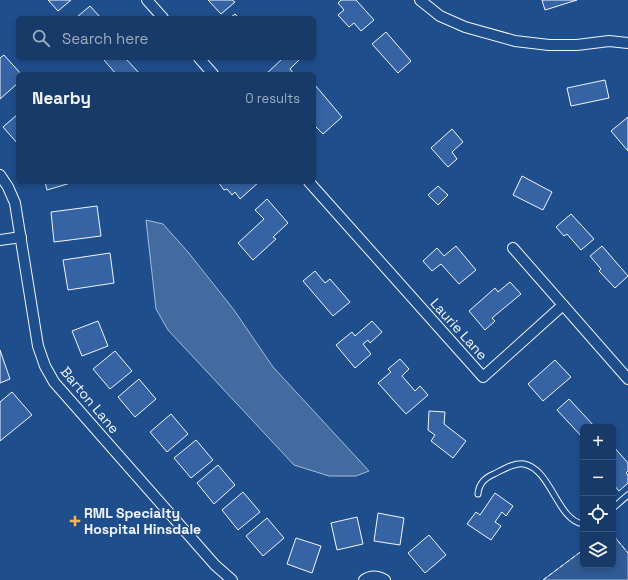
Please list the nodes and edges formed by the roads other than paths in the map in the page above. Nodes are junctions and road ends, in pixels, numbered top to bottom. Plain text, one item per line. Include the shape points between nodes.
1 (147, 0) edge
2 (420, 0) edge
3 (161, 16) edge
4 (628, 43) edge
5 (201, 60) edge
6 (211, 72) edge
7 (0, 175) edge
8 (311, 184) edge
9 (21, 237) junction
10 (0, 240) edge
11 (513, 248) dead end
12 (563, 305) junction
13 (628, 379) edge
14 (478, 494) dead end
15 (628, 495) edge
16 (616, 505) edge
17 (580, 523) edge
18 (232, 580) edge
19 (364, 580) edge
20 (385, 580) edge

1 - 3 street
2 - 4 street via 440,16 465,27 515,41 549,45 610,41
5 - 6 street
7 - 9 street, Barton Lane via 15,203
8 - 12 street, Laurie Lane via 483,377
9 - 10 street
9 - 18 street, Barton Lane via 38,346 54,382 215,565
11 - 12 street
12 - 13 street
14 - 17 lane via 485,478 523,464 540,475 564,510 574,522
15 - 16 lane
19 - 20 street via 372,576

